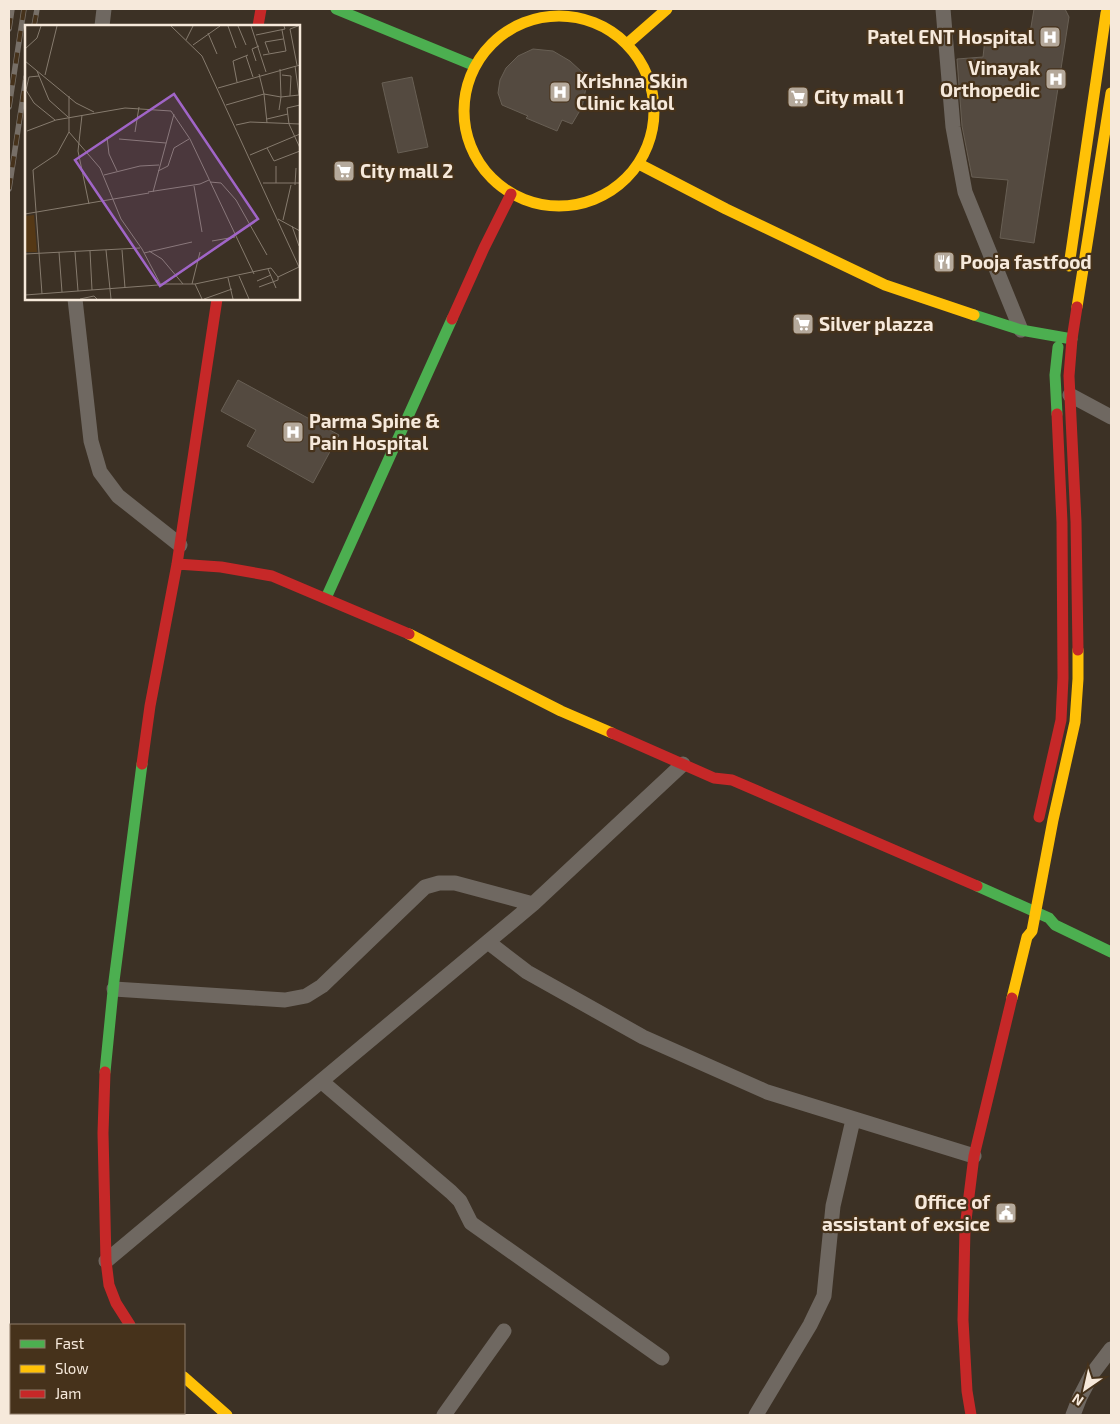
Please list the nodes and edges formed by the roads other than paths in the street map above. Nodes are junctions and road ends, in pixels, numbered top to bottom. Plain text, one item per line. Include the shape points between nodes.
1 (104, 9) edge
2 (261, 9) edge
3 (336, 9) edge
4 (667, 9) edge
5 (943, 9) edge
6 (1107, 13) edge
7 (102, 25) edge
8 (258, 25) edge
9 (627, 44) junction
10 (475, 66) junction
11 (1111, 93) edge
12 (639, 164) junction
13 (511, 194) junction
14 (1067, 281) dead end
15 (75, 300) edge
16 (217, 300) edge
17 (1021, 330) junction
18 (1060, 332) junction
19 (1072, 339) junction
20 (1070, 395) junction
21 (1111, 417) edge
22 (180, 545) junction
23 (177, 564) junction
24 (326, 598) junction
25 (683, 764) junction
26 (714, 778) junction
27 (726, 790) dead end
28 (1038, 827) dead end
29 (533, 904) junction
30 (1029, 906) junction
31 (1028, 923) junction
32 (1055, 926) junction
33 (488, 942) junction
34 (1111, 952) edge
35 (114, 989) junction
36 (321, 1081) junction
37 (853, 1120) junction
38 (974, 1156) junction
39 (106, 1261) junction
40 (129, 1324) edge
41 (504, 1331) dead end
42 (1111, 1349) edge
43 (662, 1358) dead end
44 (185, 1378) edge
45 (227, 1415) edge
46 (444, 1415) edge
47 (756, 1415) edge
48 (971, 1415) edge
49 (1074, 1415) edge

1 - 7 street
2 - 8 street
3 - 10 street
4 - 9 street
5 - 17 street via 953,127 965,192
6 - 14 street
9 - 10 street via 600,25 569,16 537,18 507,30 483,52
9 - 12 street via 646,71 654,102 652,134
10 - 13 street via 468,81 463,113 469,145 486,173
11 - 19 street
12 - 13 street via 618,186 585,203 560,206 535,203
12 - 17 street via 885,285
13 - 24 street
15 - 22 street via 91,441 100,472 118,496
16 - 22 street
17 - 18 street
18 - 19 street
18 - 28 street via 1055,375 1062,522 1063,678 1061,720
19 - 20 street
20 - 21 street
20 - 30 street via 1076,522 1078,679 1075,722
22 - 23 street
23 - 24 street via 221,567 272,576
23 - 35 street via 150,706
24 - 25 street via 422,639 561,711
25 - 26 street
25 - 29 street
26 - 27 street
26 - 30 street via 732,780
29 - 33 street
29 - 35 street via 455,883 439,883 425,888 322,986 306,996 285,1000
30 - 31 street
30 - 32 street via 1049,918
31 - 32 street via 1045,928
31 - 38 street via 1032,931 1026,937
32 - 34 street
33 - 36 street
33 - 37 street via 526,972 643,1038 767,1092
35 - 39 street via 106,1059 103,1133
36 - 39 street
36 - 43 street via 441,1182 460,1201 471,1223
37 - 38 street
37 - 47 street via 833,1206 824,1296
38 - 48 street via 965,1228 963,1320
39 - 40 street via 109,1285
41 - 46 street
42 - 49 street via 1092,1374
44 - 45 street

